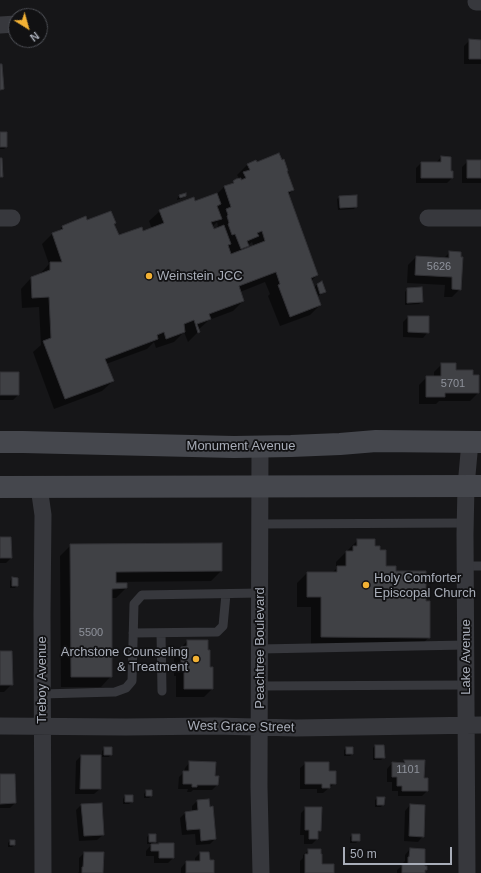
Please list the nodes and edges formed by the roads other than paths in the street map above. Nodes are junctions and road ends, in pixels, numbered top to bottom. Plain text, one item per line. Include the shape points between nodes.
1 (428, 218) dead end
2 (481, 218) edge
3 (0, 442) edge
4 (475, 442) edge
5 (260, 446) junction
6 (260, 486) junction
7 (474, 486) edge
8 (0, 487) edge
9 (39, 487) junction
10 (465, 523) junction
11 (260, 524) junction
12 (473, 566) edge
13 (260, 593) junction
14 (226, 594) junction
15 (133, 633) junction
16 (161, 633) junction
17 (466, 645) junction
18 (260, 649) junction
19 (466, 685) junction
20 (260, 686) junction
21 (162, 691) dead end
22 (42, 694) junction
23 (474, 725) edge
24 (0, 726) edge
25 (43, 726) junction
26 (260, 727) junction
27 (43, 873) edge
28 (261, 873) edge
29 (466, 873) edge

1 - 2 street
3 - 5 street, Monument Avenue
4 - 5 street, Monument Avenue via 376,441
4 - 7 street, Lake Avenue
5 - 6 street, Peachtree Boulevard
6 - 7 street
6 - 9 street
6 - 11 street, Peachtree Boulevard
7 - 10 street, Lake Avenue
8 - 9 street
9 - 22 street, Treboy Avenue via 43,515
10 - 11 lane
10 - 12 street, Lake Avenue
11 - 13 street, Peachtree Boulevard
12 - 17 street, Lake Avenue
13 - 14 lane
13 - 18 street, Peachtree Boulevard
14 - 15 lane via 142,595 134,604
14 - 16 lane via 223,626 217,632
15 - 16 lane
15 - 22 lane via 132,681 126,688 115,692
16 - 21 lane
17 - 18 lane
17 - 19 street, Lake Avenue
18 - 20 street, Peachtree Boulevard
19 - 20 lane
19 - 23 street, Lake Avenue
20 - 26 street, Peachtree Boulevard
22 - 25 street, Treboy Avenue
23 - 26 street, West Grace Street
23 - 29 street, Lake Avenue
24 - 25 street, West Grace Street
25 - 26 street, West Grace Street
25 - 27 street, Treboy Avenue
26 - 28 street, Peachtree Boulevard

